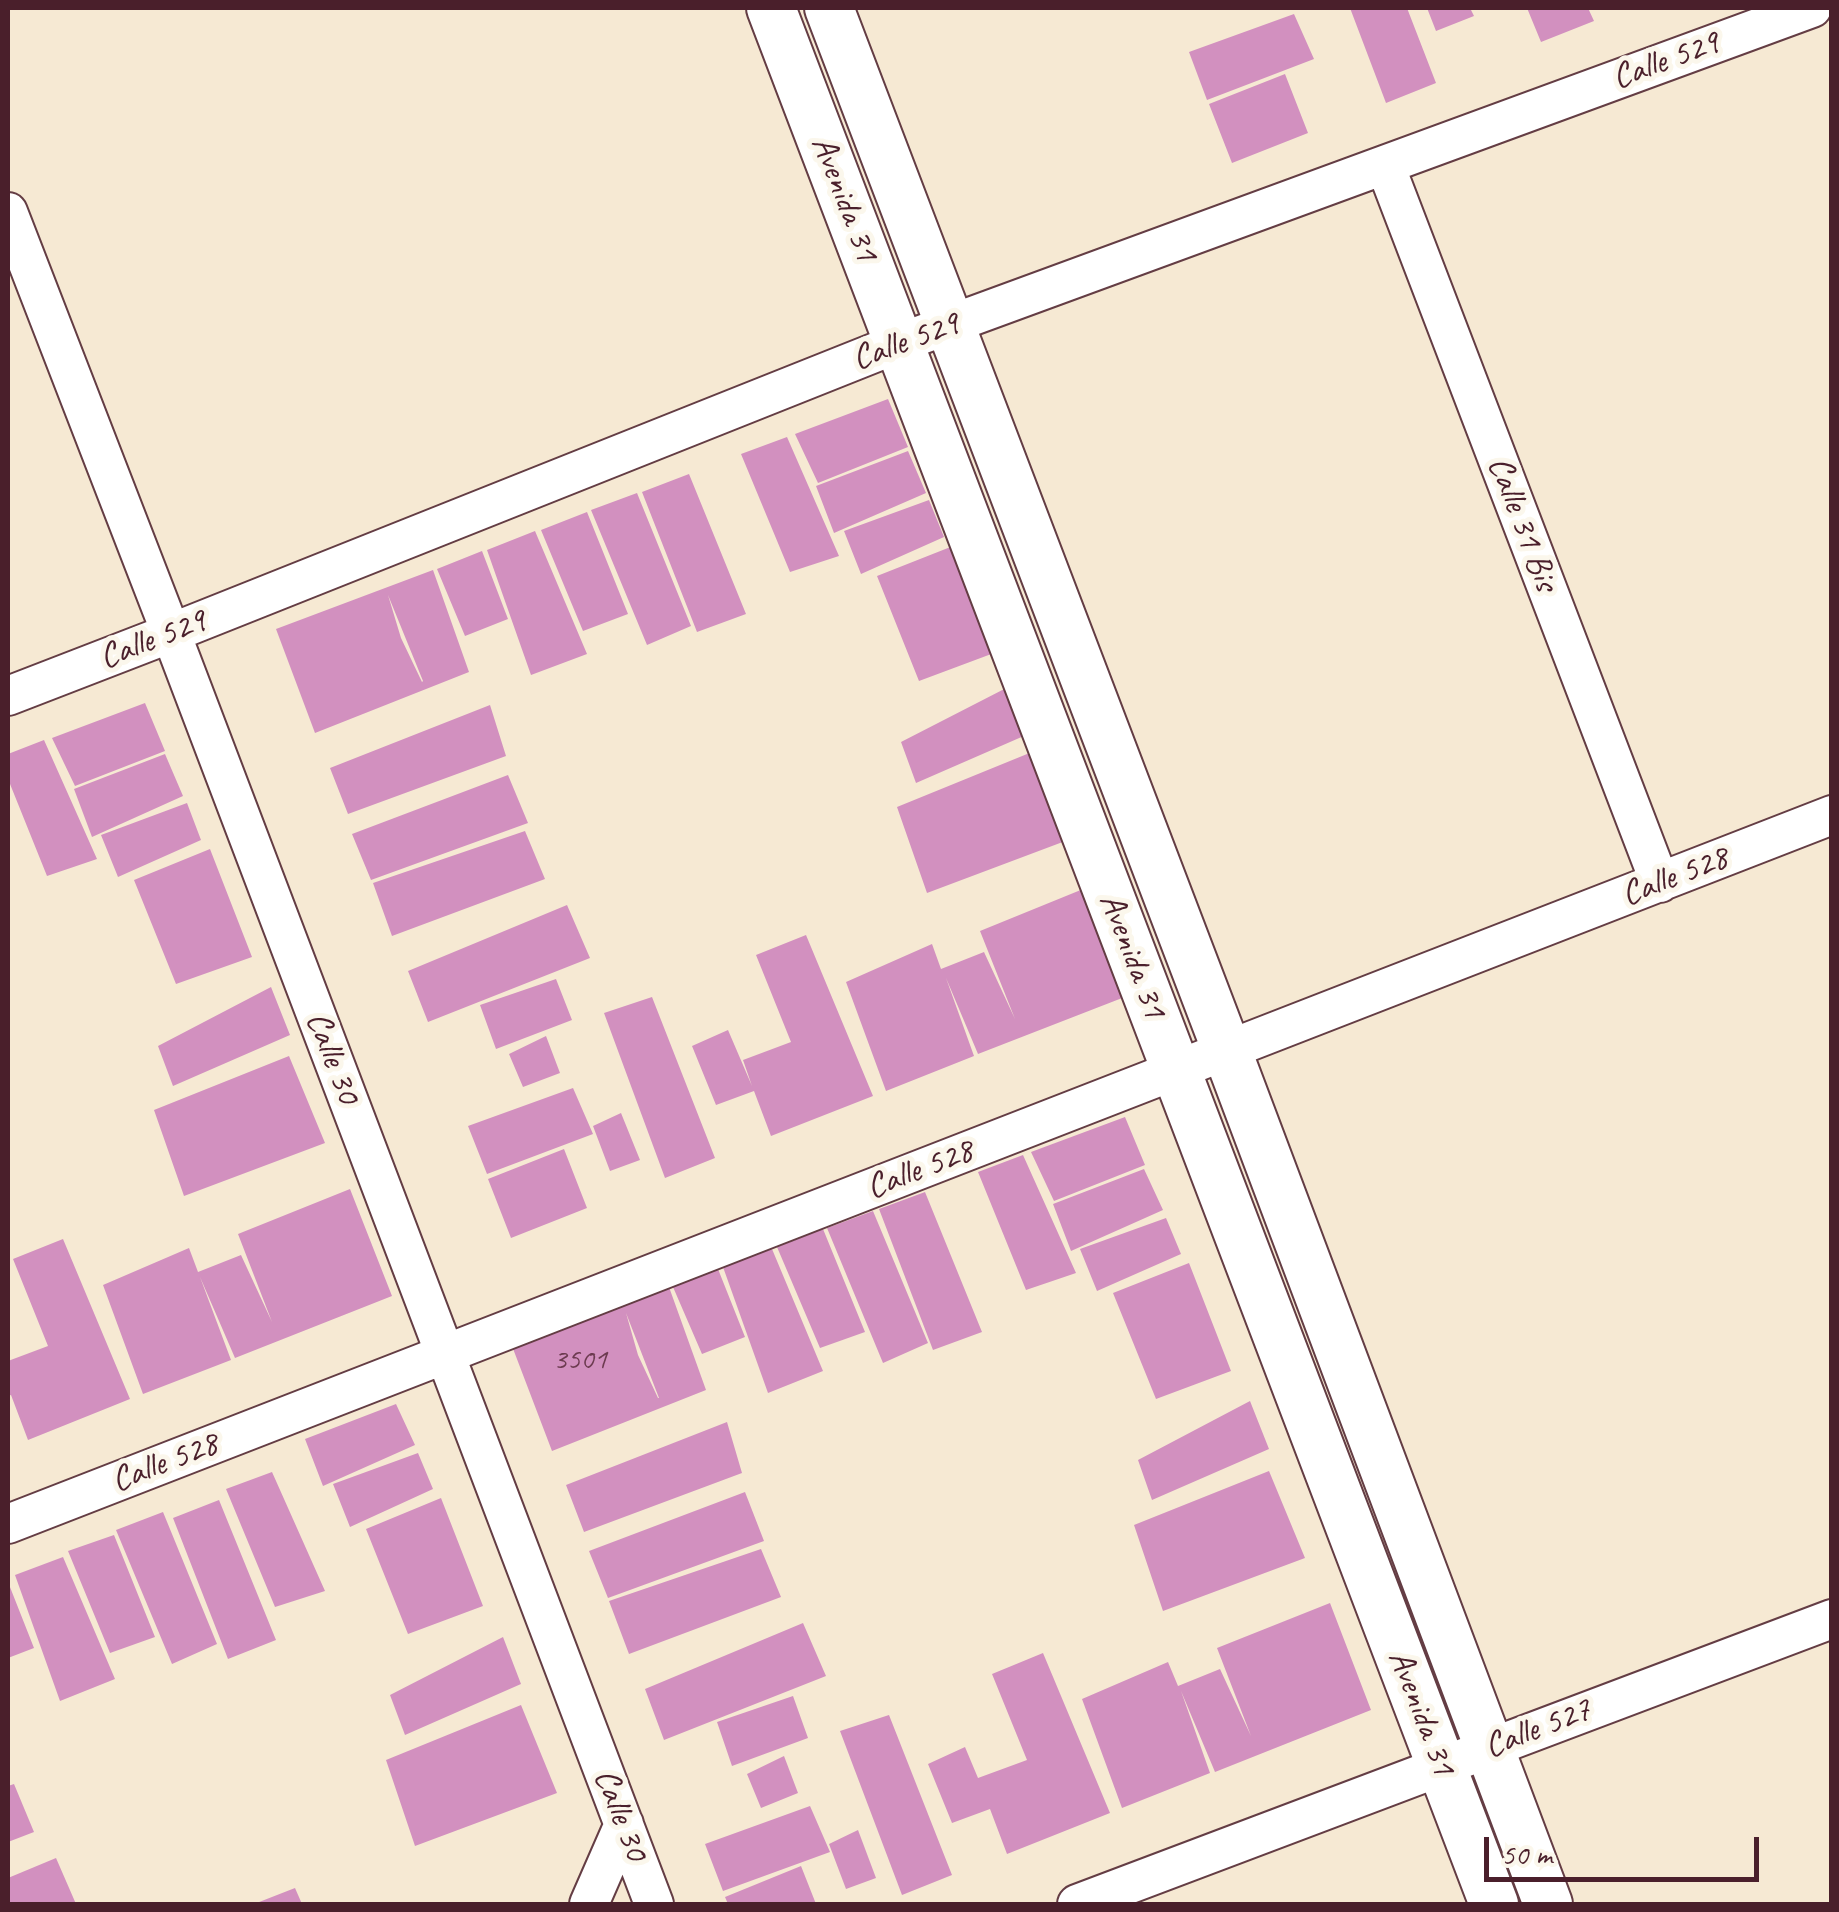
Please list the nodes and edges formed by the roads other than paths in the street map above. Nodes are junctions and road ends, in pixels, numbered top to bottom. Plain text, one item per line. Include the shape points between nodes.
1 (771, 8) edge
2 (829, 8) edge
3 (1812, 8) edge
4 (1385, 165) junction
5 (8, 212) edge
6 (950, 326) junction
7 (899, 344) junction
8 (170, 634) junction
9 (8, 696) edge
10 (1832, 815) edge
11 (1660, 884) junction
12 (1227, 1051) junction
13 (1176, 1071) junction
14 (445, 1354) junction
15 (8, 1524) edge
16 (1832, 1619) edge
17 (1490, 1747) junction
18 (1441, 1765) junction
19 (624, 1824) junction
20 (589, 1904) edge
21 (654, 1904) edge
22 (1077, 1904) edge
23 (1494, 1904) edge
24 (1548, 1904) edge

1 - 7 main road, Avenida 31
2 - 6 main road, Avenida 31
3 - 4 street, Calle 529
4 - 6 street, Calle 529
4 - 11 street, Calle 31 Bis
5 - 8 street, Calle 30
6 - 7 street, Calle 529
6 - 12 main road, Avenida 31
7 - 8 street, Calle 529
7 - 13 main road, Avenida 31
8 - 9 street, Calle 529
8 - 14 street, Calle 30
10 - 11 street, Calle 528
11 - 12 street, Calle 528
12 - 13 street, Calle 528
12 - 17 main road, Avenida 31
13 - 14 street, Calle 528
13 - 18 main road, Avenida 31
14 - 15 street, Calle 528
14 - 19 street, Calle 30
16 - 17 street, Calle 527
17 - 18 street, Calle 527
17 - 24 main road, Avenida 31
18 - 22 street, Calle 527
18 - 23 main road, Avenida 31
19 - 20 street
19 - 21 street, Calle 30

